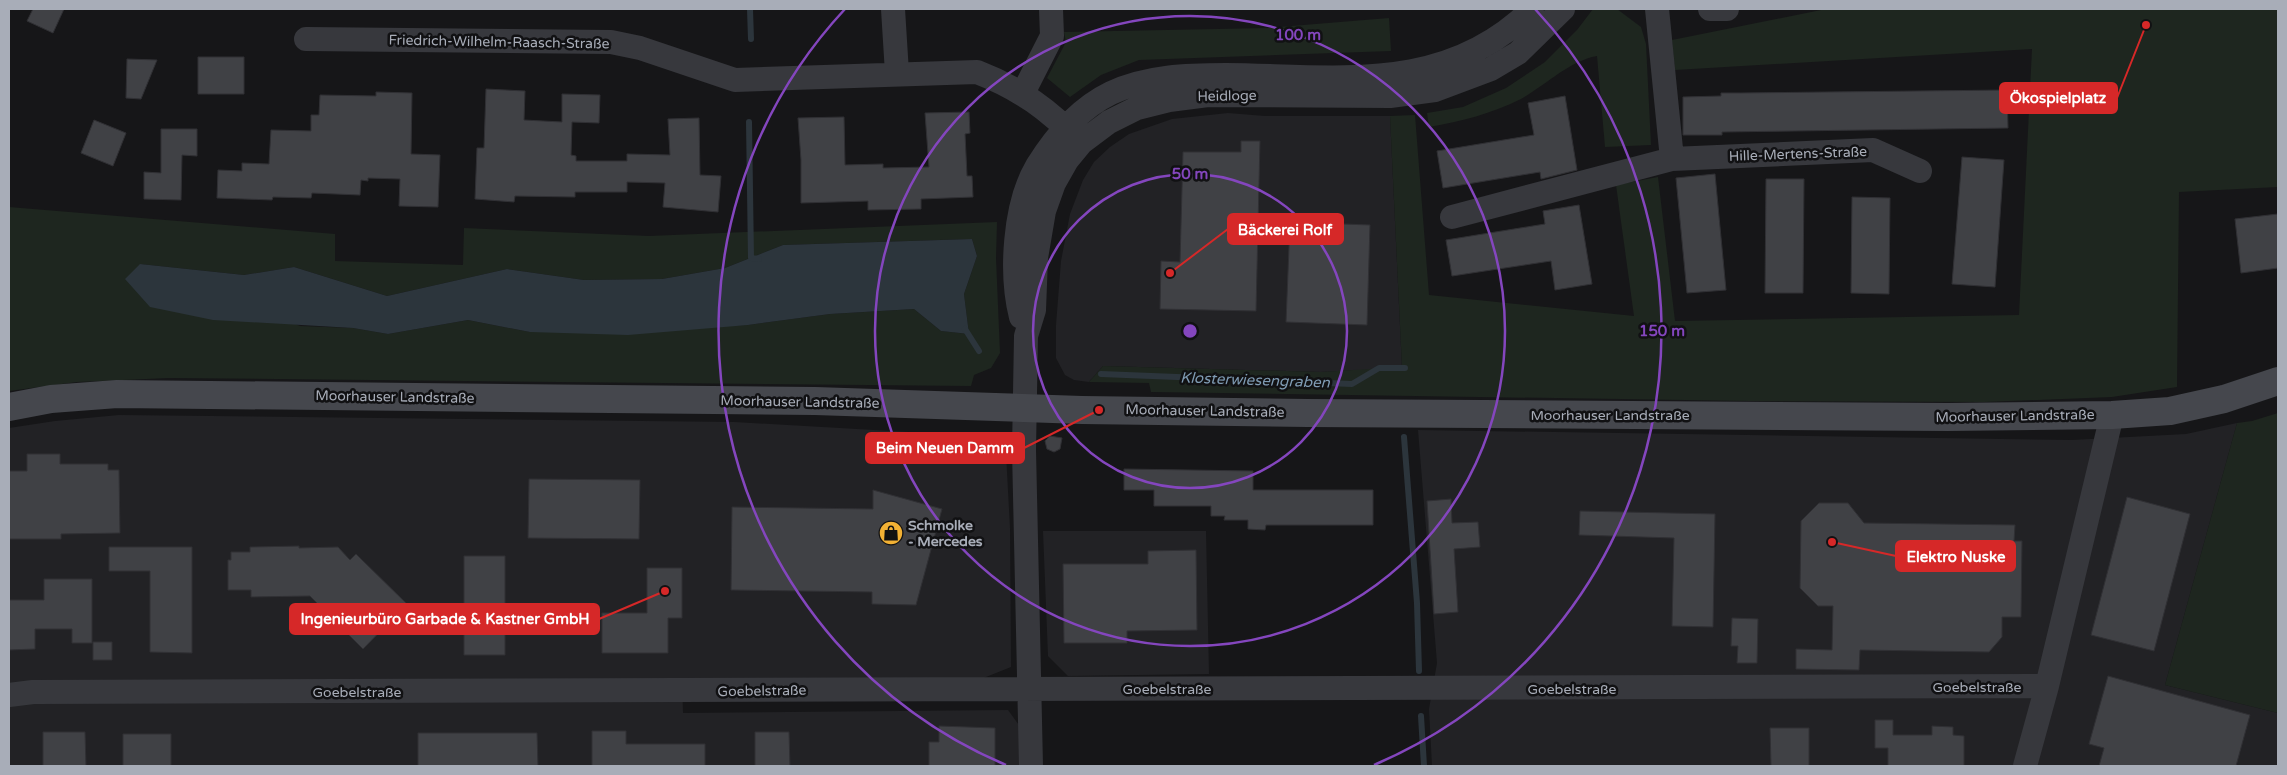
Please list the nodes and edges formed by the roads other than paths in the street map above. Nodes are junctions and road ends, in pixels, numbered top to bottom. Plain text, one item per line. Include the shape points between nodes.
1 (893, 9) edge
2 (1051, 9) edge
3 (1532, 9) edge
4 (1563, 9) edge
5 (1657, 9) edge
6 (1710, 9) edge
7 (1727, 9) edge
8 (306, 39) dead end
9 (897, 73) junction
10 (1024, 93) junction
11 (1074, 135) junction
12 (1672, 159) junction
13 (1920, 171) dead end
14 (1452, 217) dead end
15 (2278, 382) edge
16 (9, 407) edge
17 (1024, 408) junction
18 (2112, 416) junction
19 (2047, 686) junction
20 (1028, 689) junction
21 (9, 695) edge
22 (1031, 766) edge
23 (2025, 766) edge

1 - 9 street
2 - 10 street via 1052,36
3 - 11 street, Heidloge via 1488,45 1457,60 1397,74 1172,77 1140,83 1111,93
4 - 11 street, Heidloge via 1518,52 1491,69 1435,90 1390,96 1208,95 1179,98 1152,103 1121,114 1097,130
5 - 12 street
6 - 7 street
8 - 9 street, Friedrich-Wilhelm-Raasch-Straße via 611,42 640,48 735,80
9 - 10 street, Friedrich-Wilhelm-Raasch-Straße via 977,72
10 - 11 street, Friedrich-Wilhelm-Raasch-Straße
11 - 17 street, Heidloge via 1044,211 1036,258 1034,310 1026,336
12 - 13 street, Hille-Mertens-Straße via 1873,150
12 - 14 street, Hille-Mertens-Straße
15 - 18 street, Moorhauser Landstraße via 2224,399 2170,410
16 - 17 street, Moorhauser Landstraße via 51,399 135,394 814,401
17 - 18 street, Moorhauser Landstraße
17 - 20 street, Heidloge
18 - 19 street
19 - 20 street, Goebelstraße
19 - 23 street
20 - 21 street, Goebelstraße via 33,692
20 - 22 street, Heidloge

